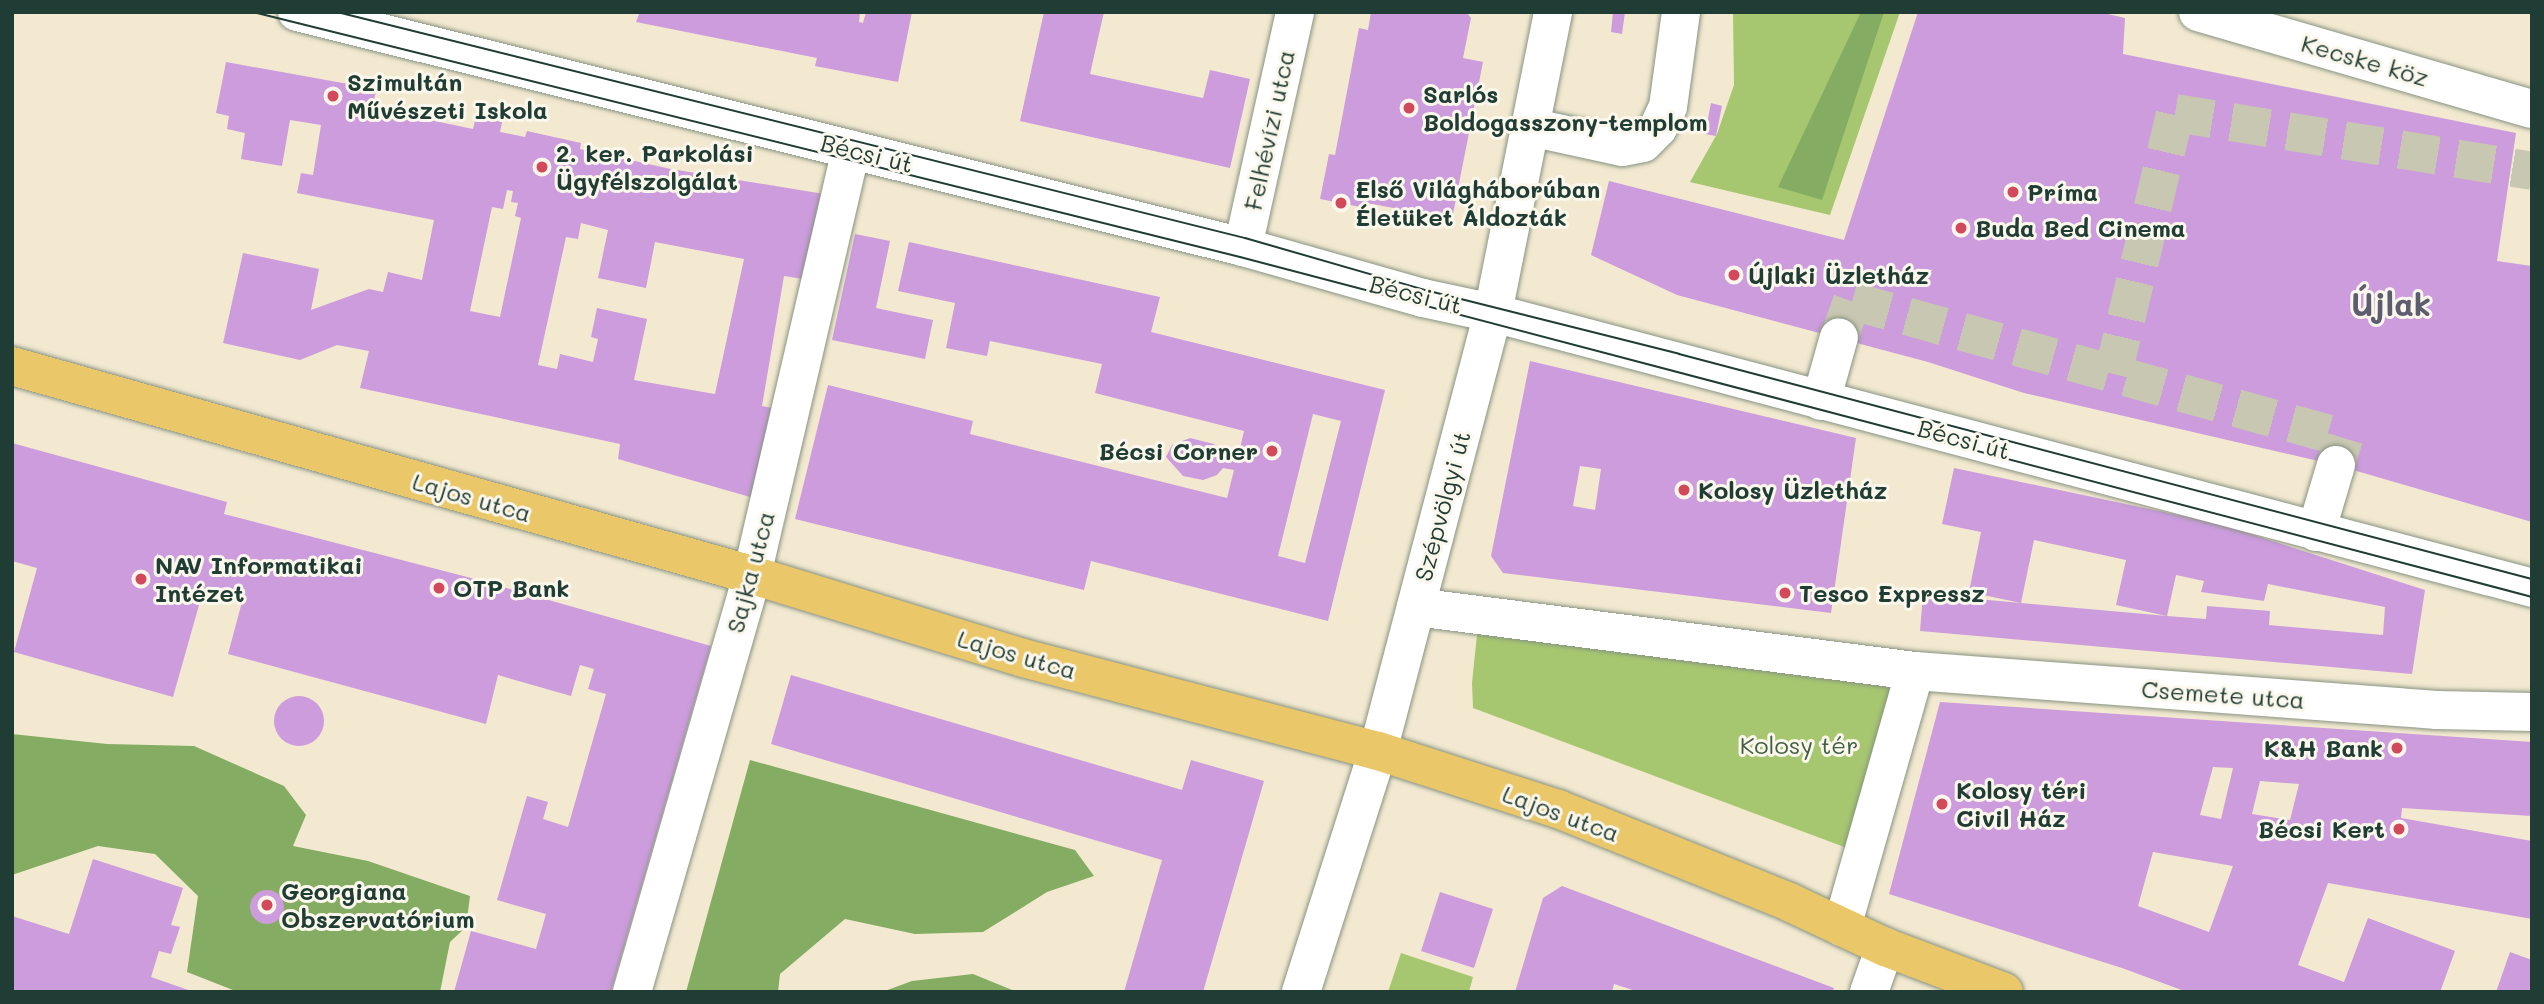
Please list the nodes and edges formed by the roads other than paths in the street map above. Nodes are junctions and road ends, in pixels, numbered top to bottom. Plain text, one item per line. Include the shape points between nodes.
1 (297, 12) edge
2 (1295, 12) edge
3 (1553, 12) edge
4 (1681, 12) edge
5 (2198, 12) edge
6 (2532, 108) edge
7 (1530, 127) junction
8 (851, 149) junction
9 (1243, 247) junction
10 (1493, 313) junction
11 (1839, 337) tunnel mouth
12 (12, 366) edge
13 (1821, 401) junction
14 (2336, 465) tunnel mouth
15 (2316, 531) junction
16 (752, 575) junction
17 (2532, 588) edge
18 (1416, 607) junction
19 (1915, 671) junction
20 (2532, 712) edge
21 (1378, 751) junction
22 (1843, 927) junction
23 (1885, 947) junction
24 (632, 992) edge
25 (1301, 992) edge
26 (1869, 992) edge
27 (2004, 992) edge

1 - 8 street, Bécsi út
2 - 9 street, Felhévízi utca
3 - 7 street, Szépvölgyi út
4 - 7 street via 1668,107 1658,128 1643,143 1622,147
5 - 6 street, Kecske köz
7 - 10 street, Szépvölgyi út
8 - 9 street, Bécsi út
8 - 16 street, Sajka utca
9 - 10 street, Bécsi út
10 - 13 street, Bécsi út
10 - 18 street, Szépvölgyi út
11 - 13 street
12 - 16 main road, Lajos utca
13 - 15 street, Bécsi út
14 - 15 street
15 - 17 street, Bécsi út
16 - 21 main road, Lajos utca via 1023,657
16 - 24 street, Sajka utca
18 - 19 street
18 - 21 street, Szépvölgyi út
19 - 20 street, Csemete utca via 2437,710
19 - 22 street
21 - 22 main road, Lajos utca via 1558,809
21 - 25 street, Szépvölgyi út
22 - 23 main road, Lajos utca
23 - 26 street
23 - 27 main road, Lajos utca

